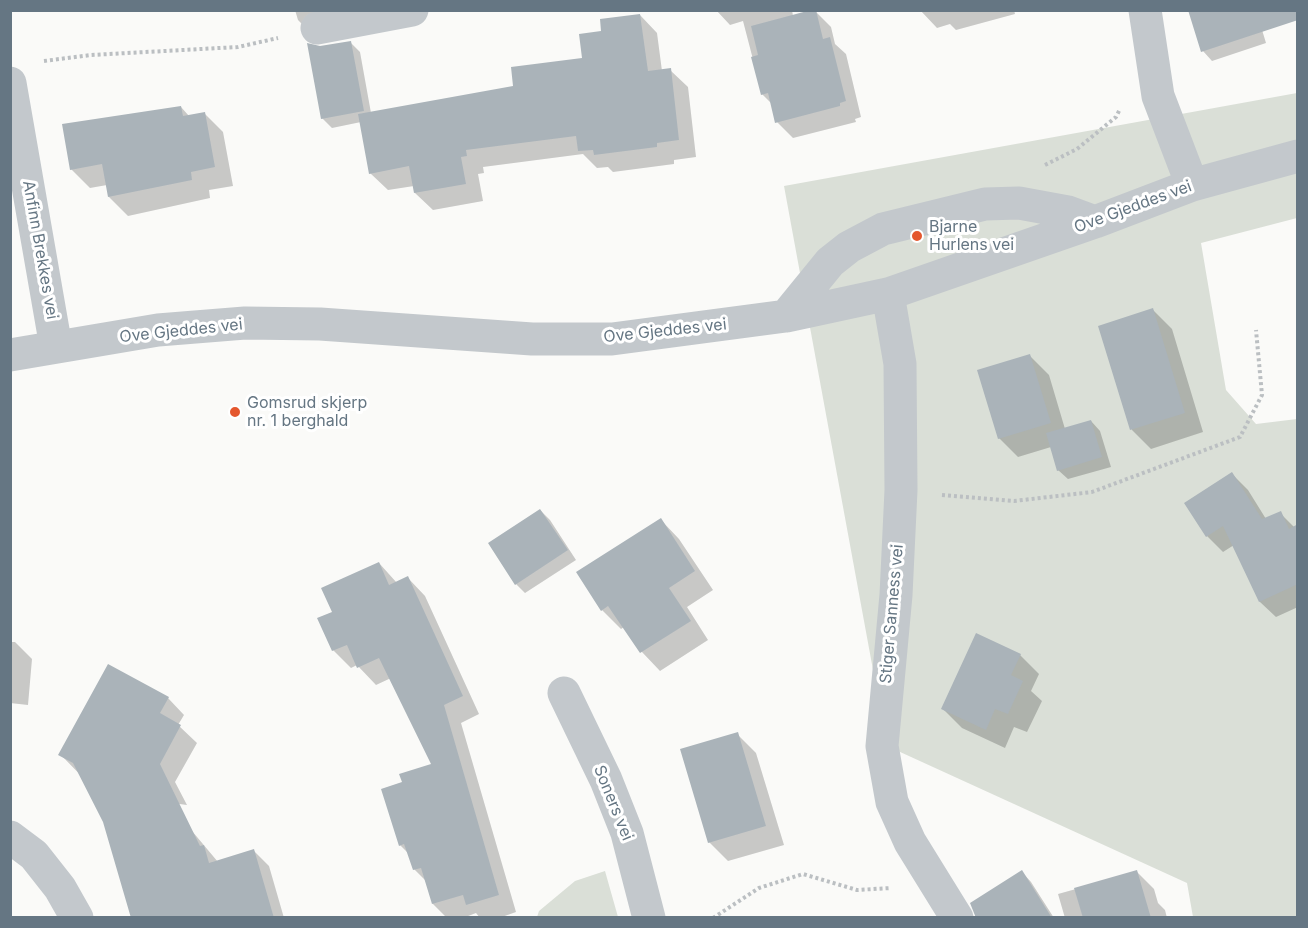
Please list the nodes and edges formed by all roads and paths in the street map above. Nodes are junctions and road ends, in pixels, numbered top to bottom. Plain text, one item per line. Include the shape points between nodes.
1 (412, 10) edge
2 (1145, 10) edge
3 (317, 28) joint
4 (1151, 51) junction
5 (22, 73) edge
6 (1298, 156) edge
7 (1035, 169) dead end
8 (1192, 185) junction
9 (1095, 222) junction
10 (888, 294) junction
11 (786, 316) junction
12 (1256, 330) dead end
13 (57, 347) junction
14 (10, 354) edge
15 (901, 490) junction
16 (564, 693) dead end
17 (10, 837) edge
18 (931, 876) junction
19 (77, 918) edge
20 (649, 918) edge
21 (713, 918) edge
22 (957, 918) edge

1 - 3 street
2 - 4 street
3 - 5 path via 238,47 91,55
4 - 7 path via 1116,117 1077,149
4 - 8 street via 1158,96
5 - 13 street, Anfinn Brekkes vei
6 - 8 street, Ove Gjeddes vei
8 - 9 street, Ove Gjeddes vei
9 - 10 street, Ove Gjeddes vei
9 - 11 street via 1068,212 1019,204 985,204 883,229 830,262
10 - 11 street, Ove Gjeddes vei
10 - 15 street, Stiger Sanness vei via 900,364
11 - 13 street, Ove Gjeddes vei via 612,339 532,339 320,324 244,324 158,330
12 - 15 path via 1262,395 1240,437 1092,492 1014,501
13 - 14 street, Ove Gjeddes vei
15 - 18 street, Stiger Sanness vei via 882,746 892,802
16 - 20 street, Soners vei via 627,833
17 - 19 street via 34,855
18 - 21 path via 901,888 857,890 803,874 759,888
18 - 22 street, Stiger Sanness vei

